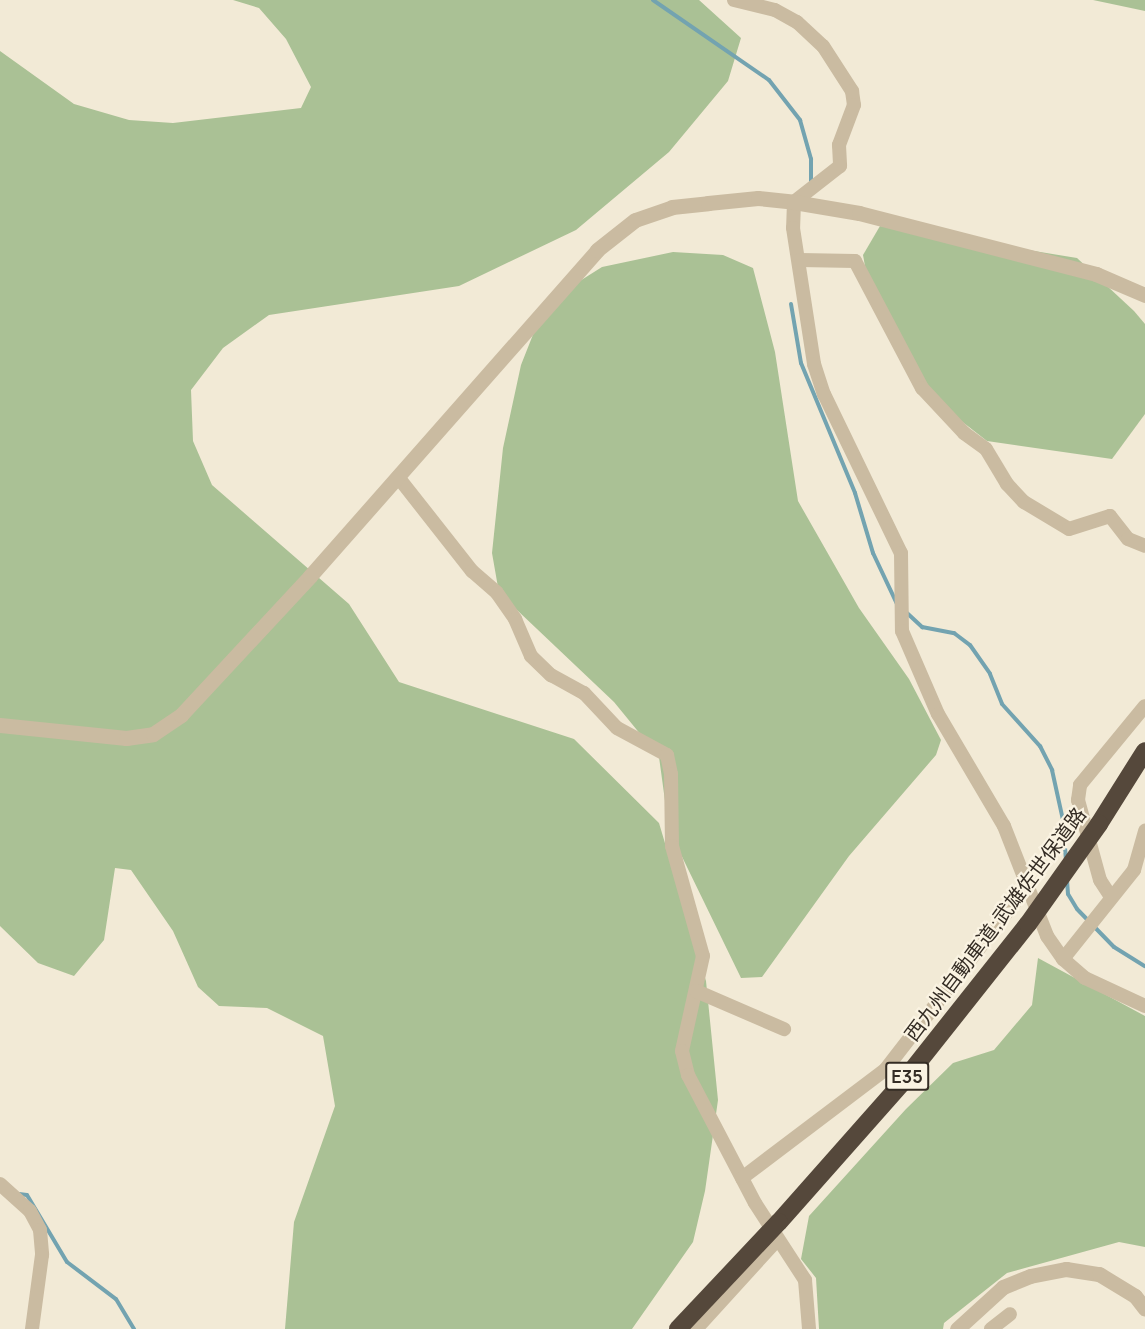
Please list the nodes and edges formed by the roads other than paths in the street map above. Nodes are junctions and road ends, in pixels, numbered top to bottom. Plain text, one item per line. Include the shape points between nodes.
1 (734, 0) edge
2 (794, 202) junction
3 (800, 260) junction
4 (1145, 295) edge
5 (398, 477) junction
6 (1145, 546) edge
7 (1145, 706) edge
8 (0, 725) edge
9 (1145, 751) edge
10 (1145, 831) edge
11 (1028, 885) junction
12 (1111, 897) junction
13 (1064, 959) junction
14 (696, 991) junction
15 (1145, 1006) edge
16 (784, 1029) dead end
17 (742, 1178) junction
18 (0, 1184) edge
19 (777, 1240) junction
20 (1145, 1309) edge
21 (1010, 1314) dead end
22 (32, 1329) edge
23 (678, 1329) edge
24 (696, 1329) edge
25 (809, 1329) edge
26 (957, 1329) edge
27 (991, 1329) edge

1 - 2 street via 775,10 797,22 823,46 852,91 854,105 839,145 840,166
2 - 3 street via 793,228
2 - 4 street via 859,213 1096,274
2 - 5 street via 758,198 672,207 635,220 597,250
3 - 6 street via 855,261 922,388 964,433 986,449 1007,484 1024,502 1069,529 1110,516 1128,539
3 - 11 street via 800,291 824,394 901,553 902,631 938,714 1004,826
5 - 8 street via 207,690 153,734 102,739
5 - 14 street via 465,563 497,593 515,619 531,656 550,675 584,693 617,728 667,755 672,846 703,956
7 - 12 street via 1080,785 1078,800 1100,880
9 - 23 highway, 西九州自動車道;武雄佐世保道路 / E35, bridge via 1028,924 901,1084
10 - 12 street via 1134,870
11 - 13 street via 1047,936
11 - 17 street via 885,1070
12 - 13 street
13 - 15 street via 1085,978
14 - 16 street
14 - 17 street via 682,1051 688,1075
17 - 19 street
18 - 22 street via 30,1211 40,1230 42,1256
19 - 24 street
19 - 25 street via 805,1280
20 - 26 street via 1135,1296 1099,1274 1066,1269 1030,1276 1003,1287
21 - 27 street

